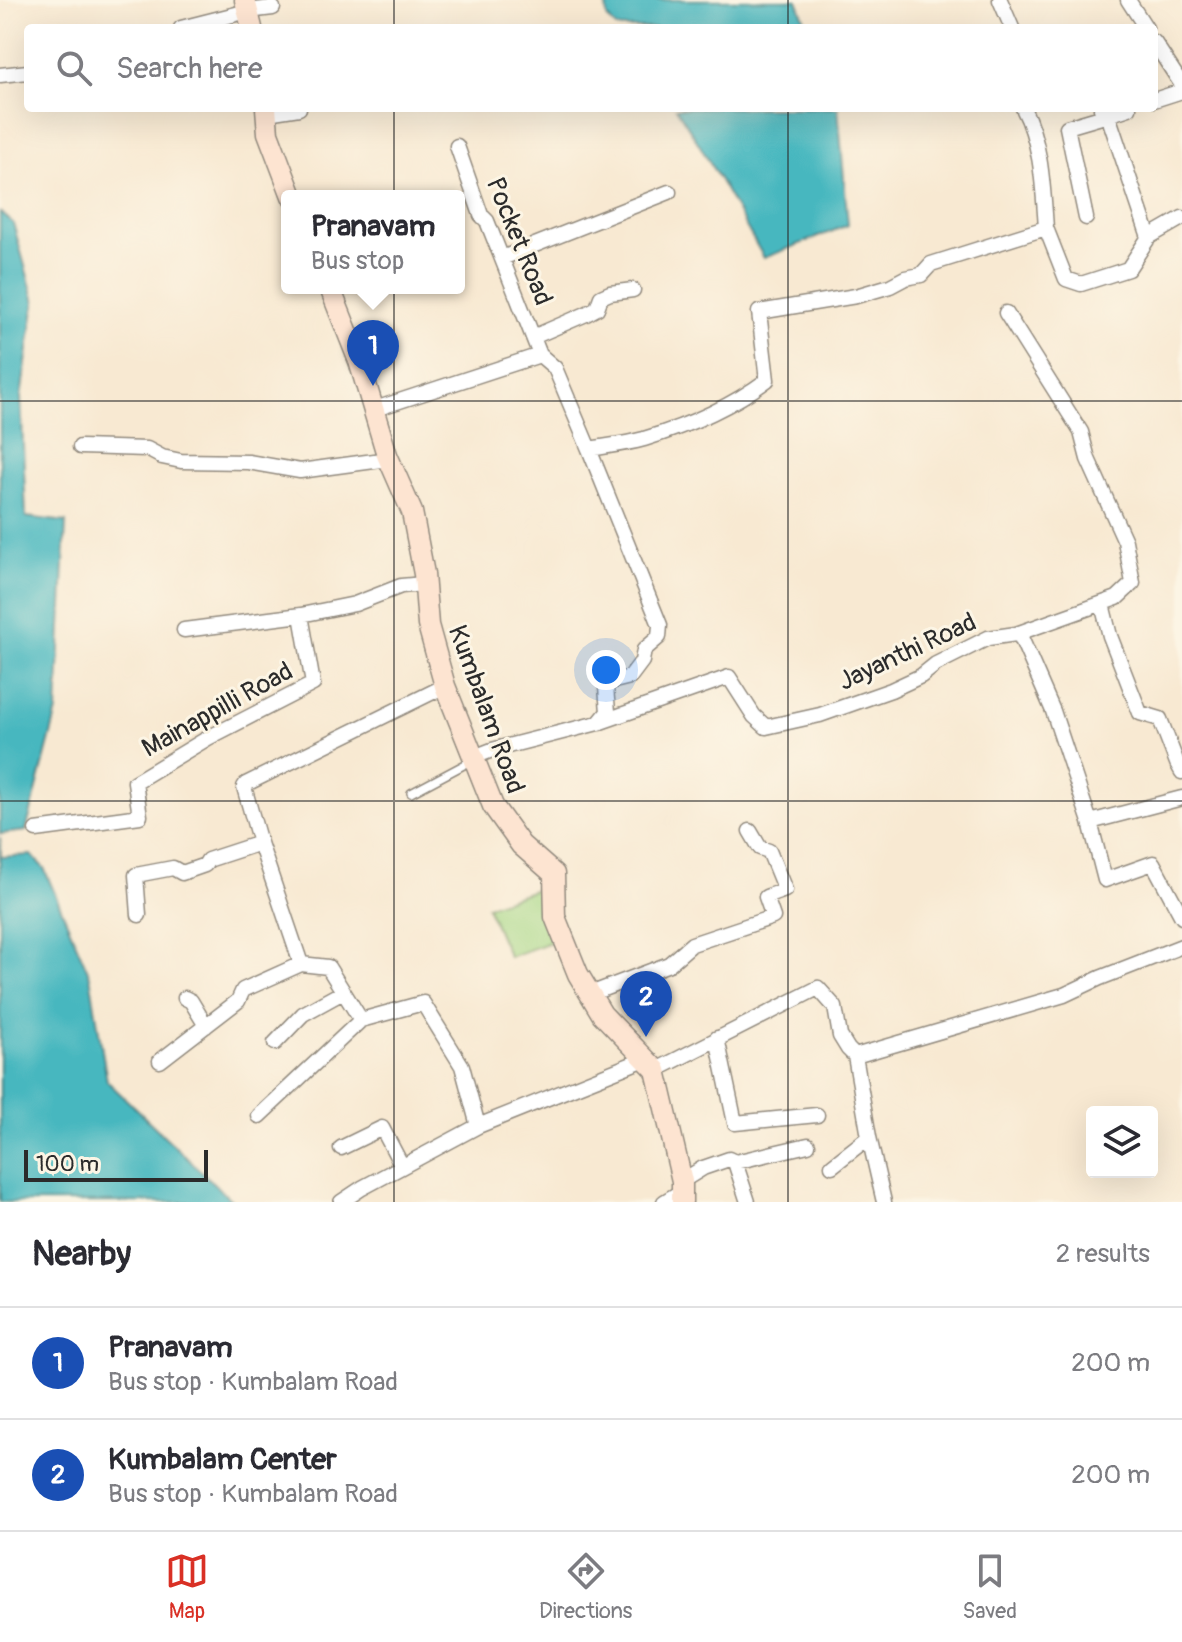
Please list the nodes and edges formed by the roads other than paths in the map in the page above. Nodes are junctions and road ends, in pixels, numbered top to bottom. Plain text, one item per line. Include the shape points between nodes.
1 (1000, 0) edge
2 (1128, 0) edge
3 (273, 8) dead end
4 (248, 13) edge
5 (199, 24) edge
6 (1010, 24) edge
7 (1143, 24) edge
8 (1158, 49) edge
9 (24, 72) edge
10 (0, 75) edge
11 (1182, 88) edge
12 (1158, 98) edge
13 (266, 112) edge
14 (1025, 112) edge
15 (1104, 112) edge
16 (457, 146) dead end
17 (290, 190) edge
18 (669, 192) dead end
19 (1086, 218) dead end
20 (1182, 218) edge
21 (1046, 228) junction
22 (1149, 237) junction
23 (502, 258) junction
24 (633, 290) dead end
25 (332, 294) edge
26 (1006, 313) dead end
27 (533, 337) junction
28 (540, 355) junction
29 (375, 409) junction
30 (80, 447) dead end
31 (589, 449) junction
32 (389, 459) junction
33 (424, 584) junction
34 (1102, 604) junction
35 (301, 615) junction
36 (184, 630) dead end
37 (1019, 633) junction
38 (445, 686) junction
39 (598, 723) junction
40 (475, 758) junction
41 (1182, 772) edge
42 (411, 793) dead end
43 (1182, 798) edge
44 (1090, 822) junction
45 (36, 830) dead end
46 (750, 831) dead end
47 (260, 843) junction
48 (139, 915) dead end
49 (1182, 917) edge
50 (1182, 946) edge
51 (301, 964) junction
52 (343, 992) junction
53 (590, 994) junction
54 (185, 998) dead end
55 (361, 1020) junction
56 (206, 1026) junction
57 (717, 1038) junction
58 (275, 1043) dead end
59 (855, 1056) junction
60 (160, 1061) dead end
61 (650, 1065) junction
62 (817, 1115) dead end
63 (259, 1116) dead end
64 (478, 1126) junction
65 (869, 1137) junction
66 (808, 1145) dead end
67 (341, 1148) dead end
68 (735, 1162) junction
69 (402, 1166) junction
70 (832, 1166) dead end
71 (682, 1191) edge
72 (341, 1202) edge
73 (664, 1202) edge
74 (748, 1202) edge
75 (884, 1202) edge

1 - 6 street
2 - 7 street
3 - 4 street
4 - 5 street
8 - 11 street
9 - 10 street
11 - 12 street
13 - 17 main road via 268,133
14 - 21 street via 1041,170
15 - 19 street via 1067,127
15 - 22 street
16 - 23 street, Pocket Road
18 - 23 street
20 - 22 street
21 - 22 street via 1066,279 1081,284 1128,269
21 - 31 street via 931,264 921,275 856,296 759,312 767,380 690,422 642,440
23 - 27 street, Pocket Road
24 - 27 street, Pocket Road via 601,297 597,308
25 - 29 main road, Kumbalam Road
26 - 34 street, Jayanthi Road via 1081,432 1125,541 1133,583
27 - 28 street, Pocket Road
28 - 29 street
28 - 31 street, Pocket Road via 555,368
29 - 32 main road, Kumbalam Road
30 - 32 street via 147,449 181,461 248,462 300,471
31 - 39 street, Pocket Road via 660,625 659,637 644,650 630,677 606,687 608,712
32 - 33 main road, Kumbalam Road via 412,512
33 - 35 street
33 - 38 main road, Kumbalam Road via 428,625
34 - 37 street, Jayanthi Road
34 - 41 street via 1140,713 1160,719
35 - 36 street
35 - 45 street, Mainappilli Road via 313,684 135,782 140,816
37 - 39 street, Jayanthi Road via 988,638 891,690 766,727 729,677
37 - 44 street via 1053,711
38 - 40 main road, Kumbalam Road
38 - 47 street via 246,784
39 - 40 street, Jayanthi Road
40 - 42 lane
40 - 53 main road, Kumbalam Road via 504,823 554,874 555,917
43 - 44 street
44 - 49 street via 1105,880 1153,863
46 - 53 street via 760,848 769,851 785,890 766,897 773,917 692,944 669,964
47 - 48 street via 182,873 173,868 136,875
47 - 51 street
50 - 59 street via 1064,995
51 - 52 street via 328,967
51 - 56 street via 243,990 238,1001
52 - 55 street
52 - 58 street via 303,1014
53 - 61 main road, Kumbalam Road
54 - 56 street
55 - 63 street
55 - 64 street via 423,1003 462,1066
56 - 60 street
57 - 59 street via 818,988 835,1007 840,1036
57 - 61 street
57 - 62 street via 735,1123
59 - 65 street
61 - 64 street
61 - 71 main road, Kumbalam Road via 671,1128
64 - 69 street
65 - 70 street
65 - 75 street
66 - 68 street
67 - 69 street via 382,1128
68 - 71 street via 729,1159 703,1168
68 - 74 street
69 - 72 street
71 - 73 street

